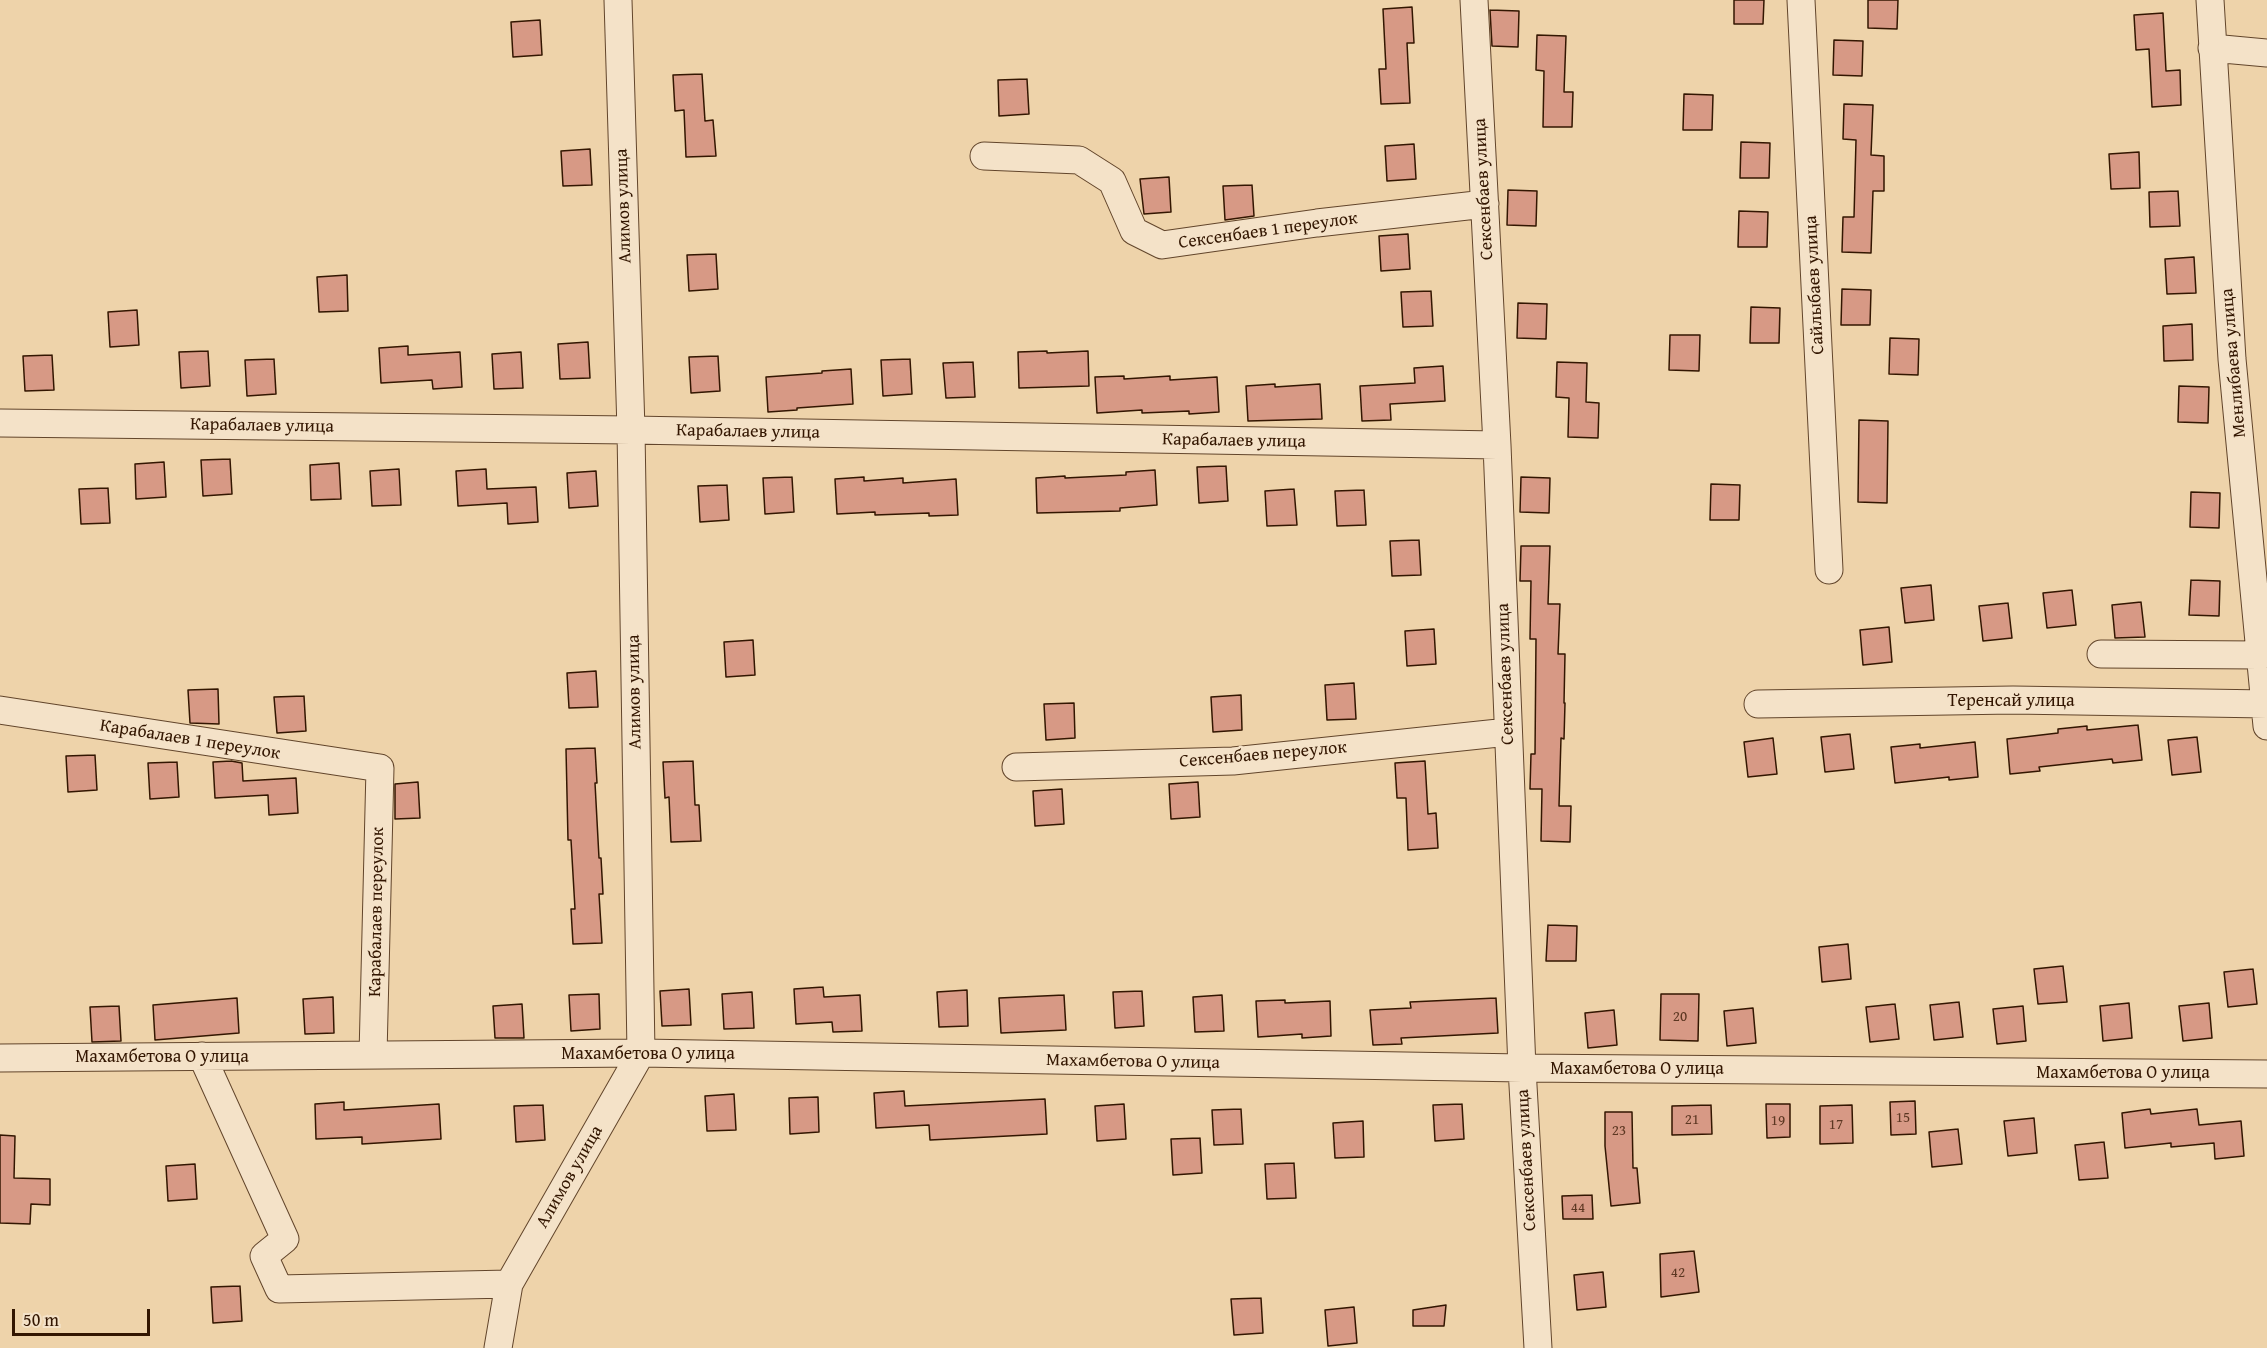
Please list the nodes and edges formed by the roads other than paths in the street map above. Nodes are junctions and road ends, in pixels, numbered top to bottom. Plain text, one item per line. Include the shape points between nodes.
1 (618, 0) edge
2 (1474, 0) edge
3 (1801, 0) edge
4 (2210, 0) edge
5 (2212, 48) junction
6 (2267, 53) edge
7 (984, 156) dead end
8 (1485, 204) junction
9 (0, 423) edge
10 (631, 430) junction
11 (1497, 445) junction
12 (1828, 570) dead end
13 (2101, 654) dead end
14 (2264, 654) edge
15 (1758, 704) dead end
16 (0, 710) edge
17 (2266, 711) edge
18 (1508, 732) junction
19 (1016, 767) dead end
20 (380, 768) joint
21 (641, 1053) junction
22 (373, 1055) junction
23 (202, 1056) junction
24 (0, 1058) edge
25 (1522, 1068) junction
26 (2267, 1074) edge
27 (509, 1284) junction
28 (498, 1348) edge
29 (1538, 1348) edge

1 - 10 street, Алимов улица
2 - 8 street, Сексенбаев улица
3 - 12 street, Сайлыбаев улица
4 - 5 street, Менлибаева улица
5 - 6 street
5 - 14 street, Менлибаева улица via 2232,359
7 - 8 street, Сексенбаев 1 переулок via 1079,160 1112,182 1134,231 1162,244
8 - 11 street, Сексенбаев улица
9 - 10 street, Карабалаев улица
10 - 11 street, Карабалаев улица
10 - 21 street, Алимов улица
11 - 18 street, Сексенбаев улица
13 - 14 street
14 - 17 street, Менлибаева улица
15 - 17 street, Теренсай улица via 2013,700
16 - 20 street, Карабалаев 1 переулок
18 - 19 street, Сексенбаев переулок via 1233,761
18 - 25 street, Сексенбаев улица
20 - 22 street, Карабалаев переулок
21 - 22 street, Махамбетова О улица
21 - 25 street, Махамбетова О улица
21 - 27 street, Алимов улица
22 - 23 street, Махамбетова О улица
23 - 24 street, Махамбетова О улица
23 - 27 street via 285,1239 264,1256 279,1290
25 - 26 street, Махамбетова О улица
25 - 29 street, Сексенбаев улица
27 - 28 street, Алимов улица

